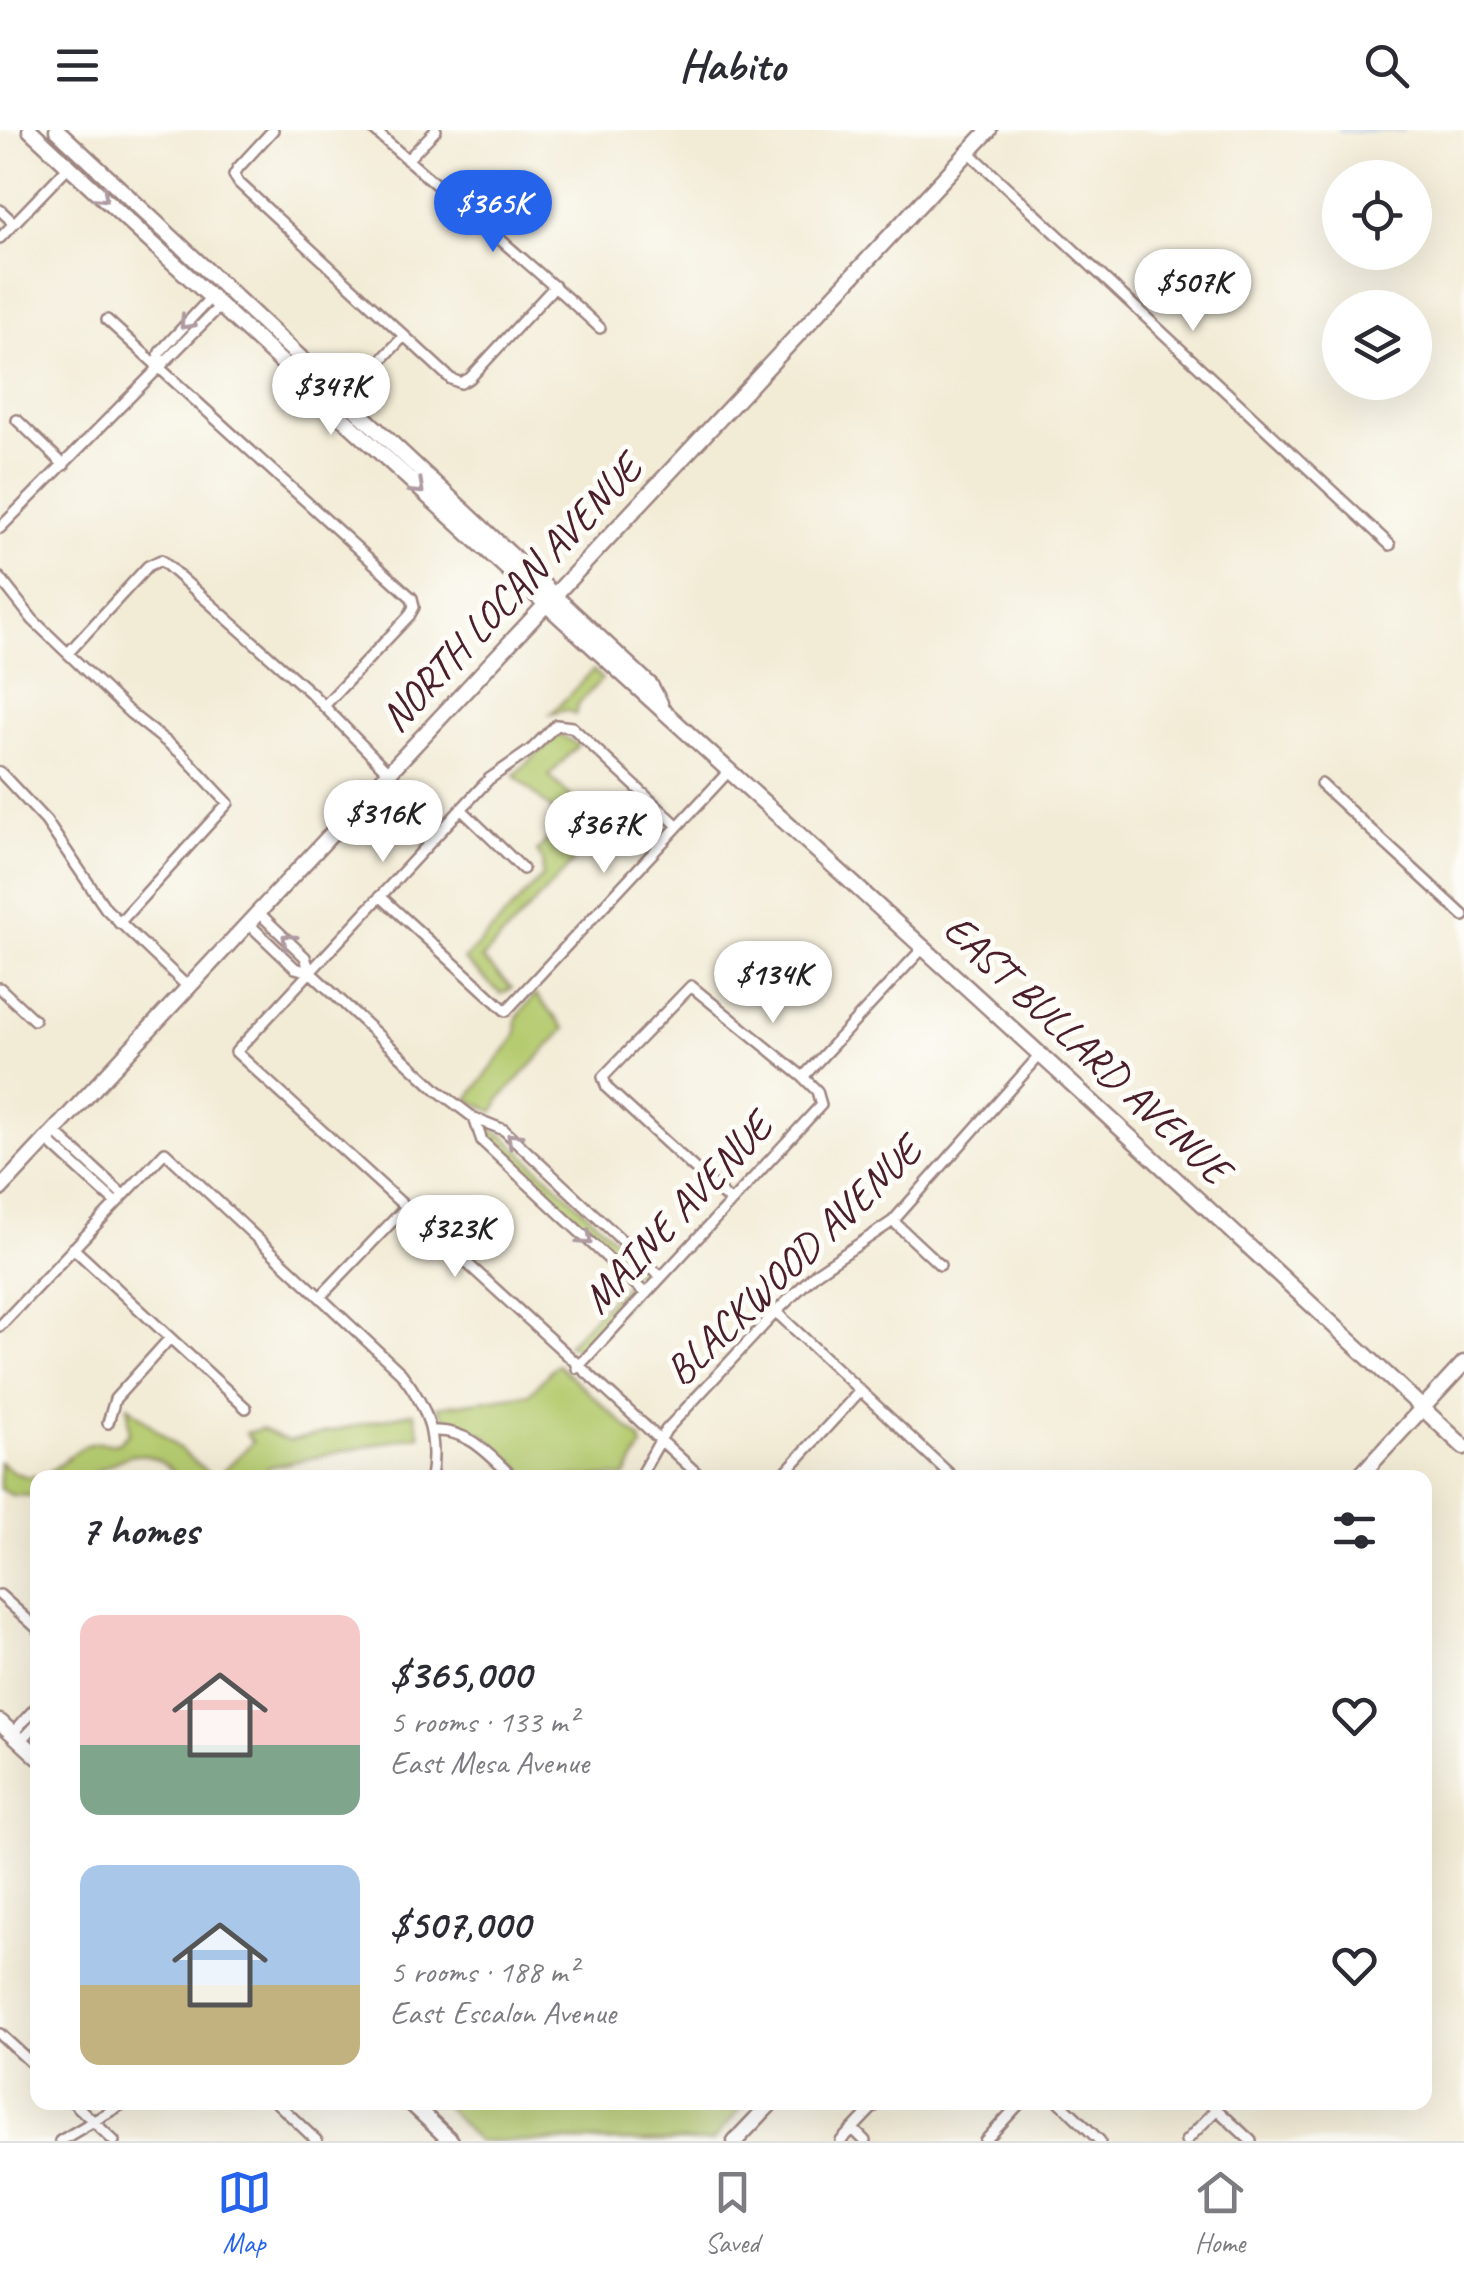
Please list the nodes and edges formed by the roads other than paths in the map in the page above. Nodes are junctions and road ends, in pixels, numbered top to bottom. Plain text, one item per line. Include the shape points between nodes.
1 (30, 130) edge
2 (57, 130) edge
3 (272, 130) edge
4 (374, 130) edge
5 (436, 130) edge
6 (989, 130) edge
7 (969, 152) junction
8 (408, 160) junction
9 (69, 166) junction
10 (0, 210) edge
11 (14, 223) junction
12 (0, 238) edge
13 (555, 286) junction
14 (228, 288) junction
15 (216, 301) junction
16 (107, 320) dead end
17 (600, 328) dead end
18 (404, 336) junction
19 (156, 366) junction
20 (346, 398) junction
21 (16, 420) dead end
22 (64, 465) junction
23 (0, 528) edge
24 (1390, 545) dead end
25 (0, 578) edge
26 (552, 602) junction
27 (69, 652) junction
28 (324, 706) junction
29 (732, 768) junction
30 (390, 774) junction
31 (3, 780) edge
32 (1322, 784) dead end
33 (461, 810) junction
34 (678, 826) junction
35 (523, 869) dead end
36 (380, 896) junction
37 (1464, 916) edge
38 (254, 919) junction
39 (120, 923) junction
40 (925, 946) junction
41 (310, 972) junction
42 (0, 988) edge
43 (190, 989) junction
44 (34, 1020) dead end
45 (1042, 1054) junction
46 (802, 1077) junction
47 (474, 1118) junction
48 (51, 1136) junction
49 (0, 1189) edge
50 (119, 1199) junction
51 (730, 1202) junction
52 (405, 1208) junction
53 (893, 1221) junction
54 (72, 1248) junction
55 (940, 1265) dead end
56 (661, 1278) junction
57 (646, 1294) junction
58 (321, 1296) junction
59 (776, 1312) junction
60 (0, 1326) edge
61 (170, 1338) junction
62 (1464, 1363) edge
63 (577, 1368) junction
64 (860, 1391) junction
65 (246, 1408) dead end
66 (1422, 1408) junction
67 (108, 1422) dead end
68 (433, 1432) junction
69 (661, 1438) junction
70 (1464, 1447) edge
71 (946, 1469) edge
72 (431, 1470) edge
73 (505, 1470) edge
74 (643, 1470) edge
75 (694, 1470) edge
76 (787, 1470) edge
77 (1365, 1470) edge
78 (0, 1595) edge
79 (30, 1623) edge
80 (30, 1717) edge
81 (0, 1722) edge
82 (30, 1728) edge
83 (16, 1738) junction
84 (30, 1750) edge
85 (0, 2034) edge
86 (30, 2062) edge
87 (81, 2110) edge
88 (113, 2110) edge
89 (284, 2110) edge
90 (424, 2110) edge
91 (765, 2110) edge
92 (870, 2110) edge
93 (1014, 2110) edge
94 (1068, 2110) edge
95 (1210, 2110) edge
96 (1217, 2110) edge
97 (94, 2122) junction
98 (852, 2129) junction
99 (60, 2141) edge
100 (114, 2141) edge
101 (317, 2141) edge
102 (452, 2141) edge
103 (736, 2141) edge
104 (842, 2141) edge
105 (865, 2141) edge
106 (985, 2141) edge
107 (1100, 2141) edge
108 (1186, 2141) edge
109 (1251, 2141) edge

1 - 9 main road, EAST BULLARD AVENUE
2 - 14 main road, EAST BULLARD AVENUE
3 - 18 street via 234,175
4 - 8 street
5 - 8 street
6 - 7 main road, NORTH LOCAN AVENUE
7 - 24 street
7 - 26 main road, NORTH LOCAN AVENUE
8 - 13 street
9 - 11 street
9 -> 15 main road, EAST BULLARD AVENUE
10 - 11 street
11 - 12 street
13 - 17 street
13 - 18 street via 460,383
14 - 15 street
14 - 20 main road, EAST BULLARD AVENUE
15 - 19 street via 160,352
15 -> 26 main road, EAST BULLARD AVENUE
16 - 19 street
18 - 20 street
19 - 22 street
19 - 28 street via 412,598 414,608
20 - 26 main road, EAST BULLARD AVENUE
21 - 22 street
22 - 23 street
25 - 27 street via 19,606
26 - 29 main road, EAST BULLARD AVENUE via 643,696
26 - 30 main road, NORTH LOCAN AVENUE
27 - 28 street via 148,566 162,560
27 - 39 street via 228,803
28 - 30 street
29 - 34 street
29 - 40 main road, EAST BULLARD AVENUE
30 - 38 main road, NORTH LOCAN AVENUE
31 - 39 street via 46,821
32 - 37 street
33 - 34 street via 489,779 562,723
33 - 35 street
33 - 36 street
34 - 36 street via 506,1011
36 - 41 street
38 - 41 street via 295,968
38 - 43 main road, NORTH LOCAN AVENUE
39 - 43 street
40 - 45 main road, EAST BULLARD AVENUE
40 - 46 street, MAINE AVENUE
41 - 47 street
41 - 52 street via 236,1052
42 - 44 street
43 - 48 main road, NORTH LOCAN AVENUE
45 - 53 street, BLACKWOOD AVENUE
45 - 66 main road, EAST BULLARD AVENUE
46 - 51 street, MAINE AVENUE via 821,1100
46 - 51 street via 691,986 602,1077
56 -> 47 street via 504,1130
47 -> 57 street via 482,1141
48 - 49 main road, NORTH LOCAN AVENUE
48 - 50 street
50 - 54 street
50 - 58 street via 164,1152
51 - 56 street, MAINE AVENUE
52 - 58 street
52 - 63 street
53 - 55 street
53 - 59 street, BLACKWOOD AVENUE via 816,1273
54 - 60 street
54 - 61 street
56 - 57 street, MAINE AVENUE
57 - 63 street, MAINE AVENUE
58 - 68 street via 401,1373
59 - 64 street
59 - 69 street, BLACKWOOD AVENUE
61 - 65 street
61 - 67 street via 115,1399
62 - 66 main road
63 - 69 street
64 - 71 street
64 - 76 street
66 - 70 main road, EAST BULLARD AVENUE
66 - 77 main road
68 - 72 street
68 - 73 street via 470,1439
69 - 74 street, BLACKWOOD AVENUE
69 - 75 street
78 - 79 street
80 - 83 street
81 - 83 main road
82 - 83 street
83 - 84 main road
85 - 86 street
87 - 97 street
88 - 97 street
89 - 101 street
90 - 102 main road
91 - 103 main road
92 - 98 street
93 - 106 street
94 - 107 street
95 - 108 street
96 - 109 street
97 - 99 street
97 - 100 street
98 - 104 street
98 - 105 street

